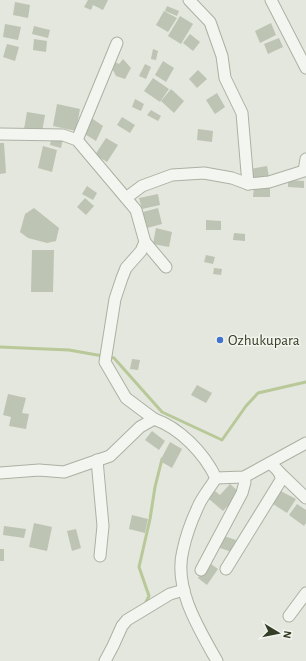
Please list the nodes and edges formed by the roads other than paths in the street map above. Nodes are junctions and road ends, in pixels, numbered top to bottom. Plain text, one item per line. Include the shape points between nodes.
1 (189, 0) edge
2 (271, 0) edge
3 (117, 43) dead end
4 (306, 68) edge
5 (0, 134) edge
6 (77, 140) junction
7 (306, 159) edge
8 (248, 184) junction
9 (126, 198) junction
10 (145, 242) junction
11 (166, 268) dead end
12 (154, 419) junction
13 (306, 443) edge
14 (97, 460) junction
15 (270, 463) junction
16 (279, 472) junction
17 (0, 473) edge
18 (244, 477) junction
19 (216, 478) junction
20 (306, 498) edge
21 (100, 556) dead end
22 (226, 568) dead end
23 (201, 570) dead end
24 (184, 590) junction
25 (306, 593) edge
26 (289, 616) dead end
27 (105, 661) edge
28 (217, 661) edge

1 - 8 street via 210,22 222,56 225,78 242,113
2 - 4 street
3 - 6 street
5 - 6 street via 63,135
6 - 9 street
7 - 8 street via 304,171 269,182
8 - 9 street via 204,173 172,175 142,186
9 - 10 street via 136,210
10 - 11 street
10 - 12 street via 141,251 126,268 122,278 115,299 105,362 126,398
12 - 14 street via 140,427 110,456
12 - 19 street via 163,422 190,443
13 - 15 street
14 - 17 street via 64,472 39,470
14 - 21 street via 103,526
15 - 16 street
15 - 18 street
16 - 20 street
16 - 22 street via 281,480
18 - 19 street
18 - 23 street via 242,493
19 - 24 street via 197,508 182,550
24 - 27 street via 170,594 127,620
24 - 28 street via 202,634
25 - 26 street

